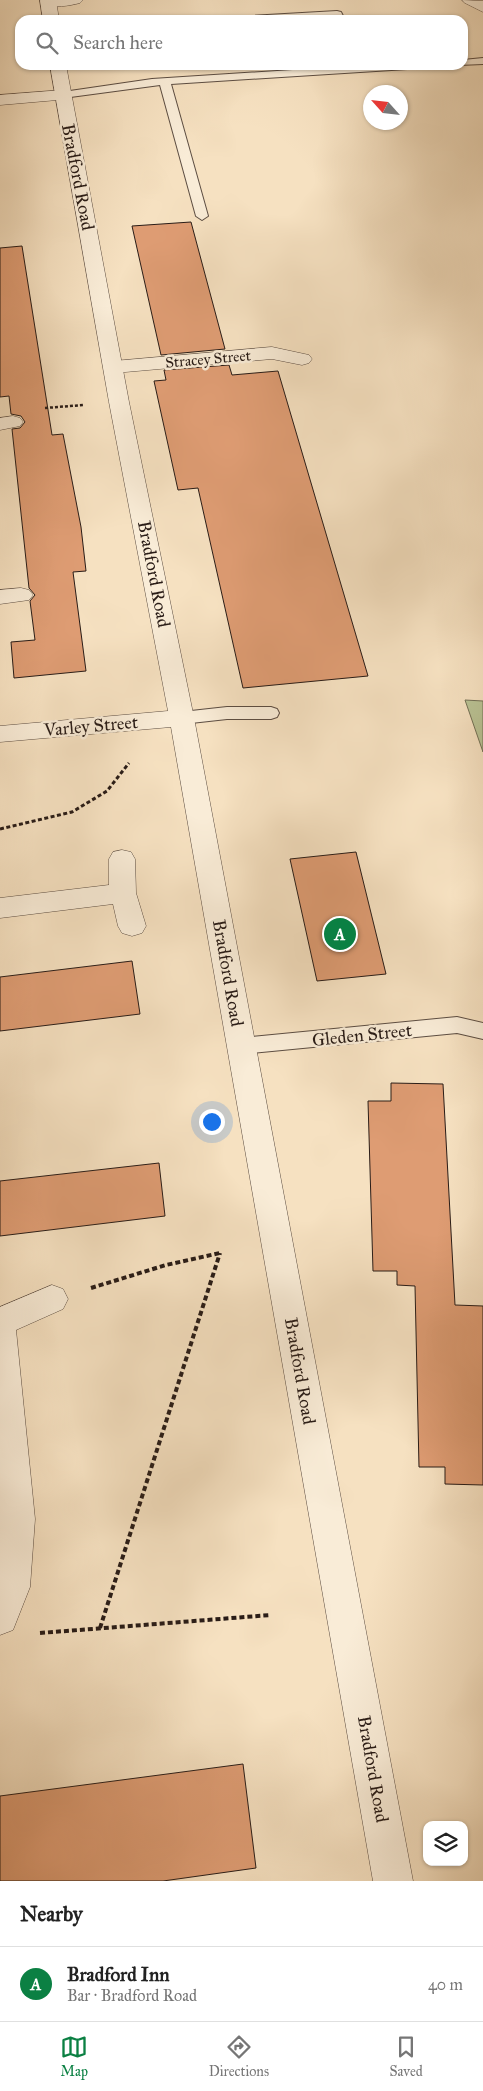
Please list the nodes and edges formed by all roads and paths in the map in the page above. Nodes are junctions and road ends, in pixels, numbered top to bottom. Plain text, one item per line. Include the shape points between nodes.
1 (75, 0) edge
2 (470, 0) edge
3 (48, 1) edge
4 (483, 7) edge
5 (50, 15) edge
6 (320, 15) edge
7 (338, 15) edge
8 (483, 61) edge
9 (468, 62) edge
10 (59, 70) edge
11 (320, 70) edge
12 (165, 81) junction
13 (63, 96) junction
14 (0, 100) edge
15 (202, 216) dead end
16 (302, 359) dead end
17 (114, 367) junction
18 (119, 402) junction
19 (6, 423) edge
20 (271, 713) dead end
21 (182, 718) junction
22 (0, 734) edge
23 (129, 763) dead end
24 (0, 830) edge
25 (122, 859) dead end
26 (123, 893) junction
27 (0, 908) edge
28 (132, 926) dead end
29 (483, 1031) edge
30 (241, 1046) junction
31 (126, 1278) dead end
32 (52, 1300) dead end
33 (0, 1322) edge
34 (0, 1330) edge
35 (271, 1615) dead end
36 (0, 1617) edge
37 (100, 1628) junction
38 (36, 1633) dead end
39 (393, 1881) edge

1 - 3 street
2 - 4 street
3 - 5 street
6 - 7 lane
8 - 9 lane
10 - 13 street, Bradford Road
11 - 12 lane
12 - 13 lane
12 - 15 lane
13 - 14 street
13 - 17 street, Bradford Road
16 - 17 street, Stracey Street via 272,353
17 - 18 street, Bradford Road
18 - 19 path via 36,409
18 - 21 street, Bradford Road
20 - 21 lane
21 - 22 street, Varley Street
21 - 30 street, Bradford Road
23 - 24 path via 107,791 72,812
25 - 26 street
26 - 27 street
26 - 28 street
29 - 30 lane, Gleden Street via 457,1026
30 - 39 street, Bradford Road
31 - 37 path via 220,1253
32 - 33 street
34 - 36 street via 18,1519 12,1587
35 - 37 path
37 - 38 path

